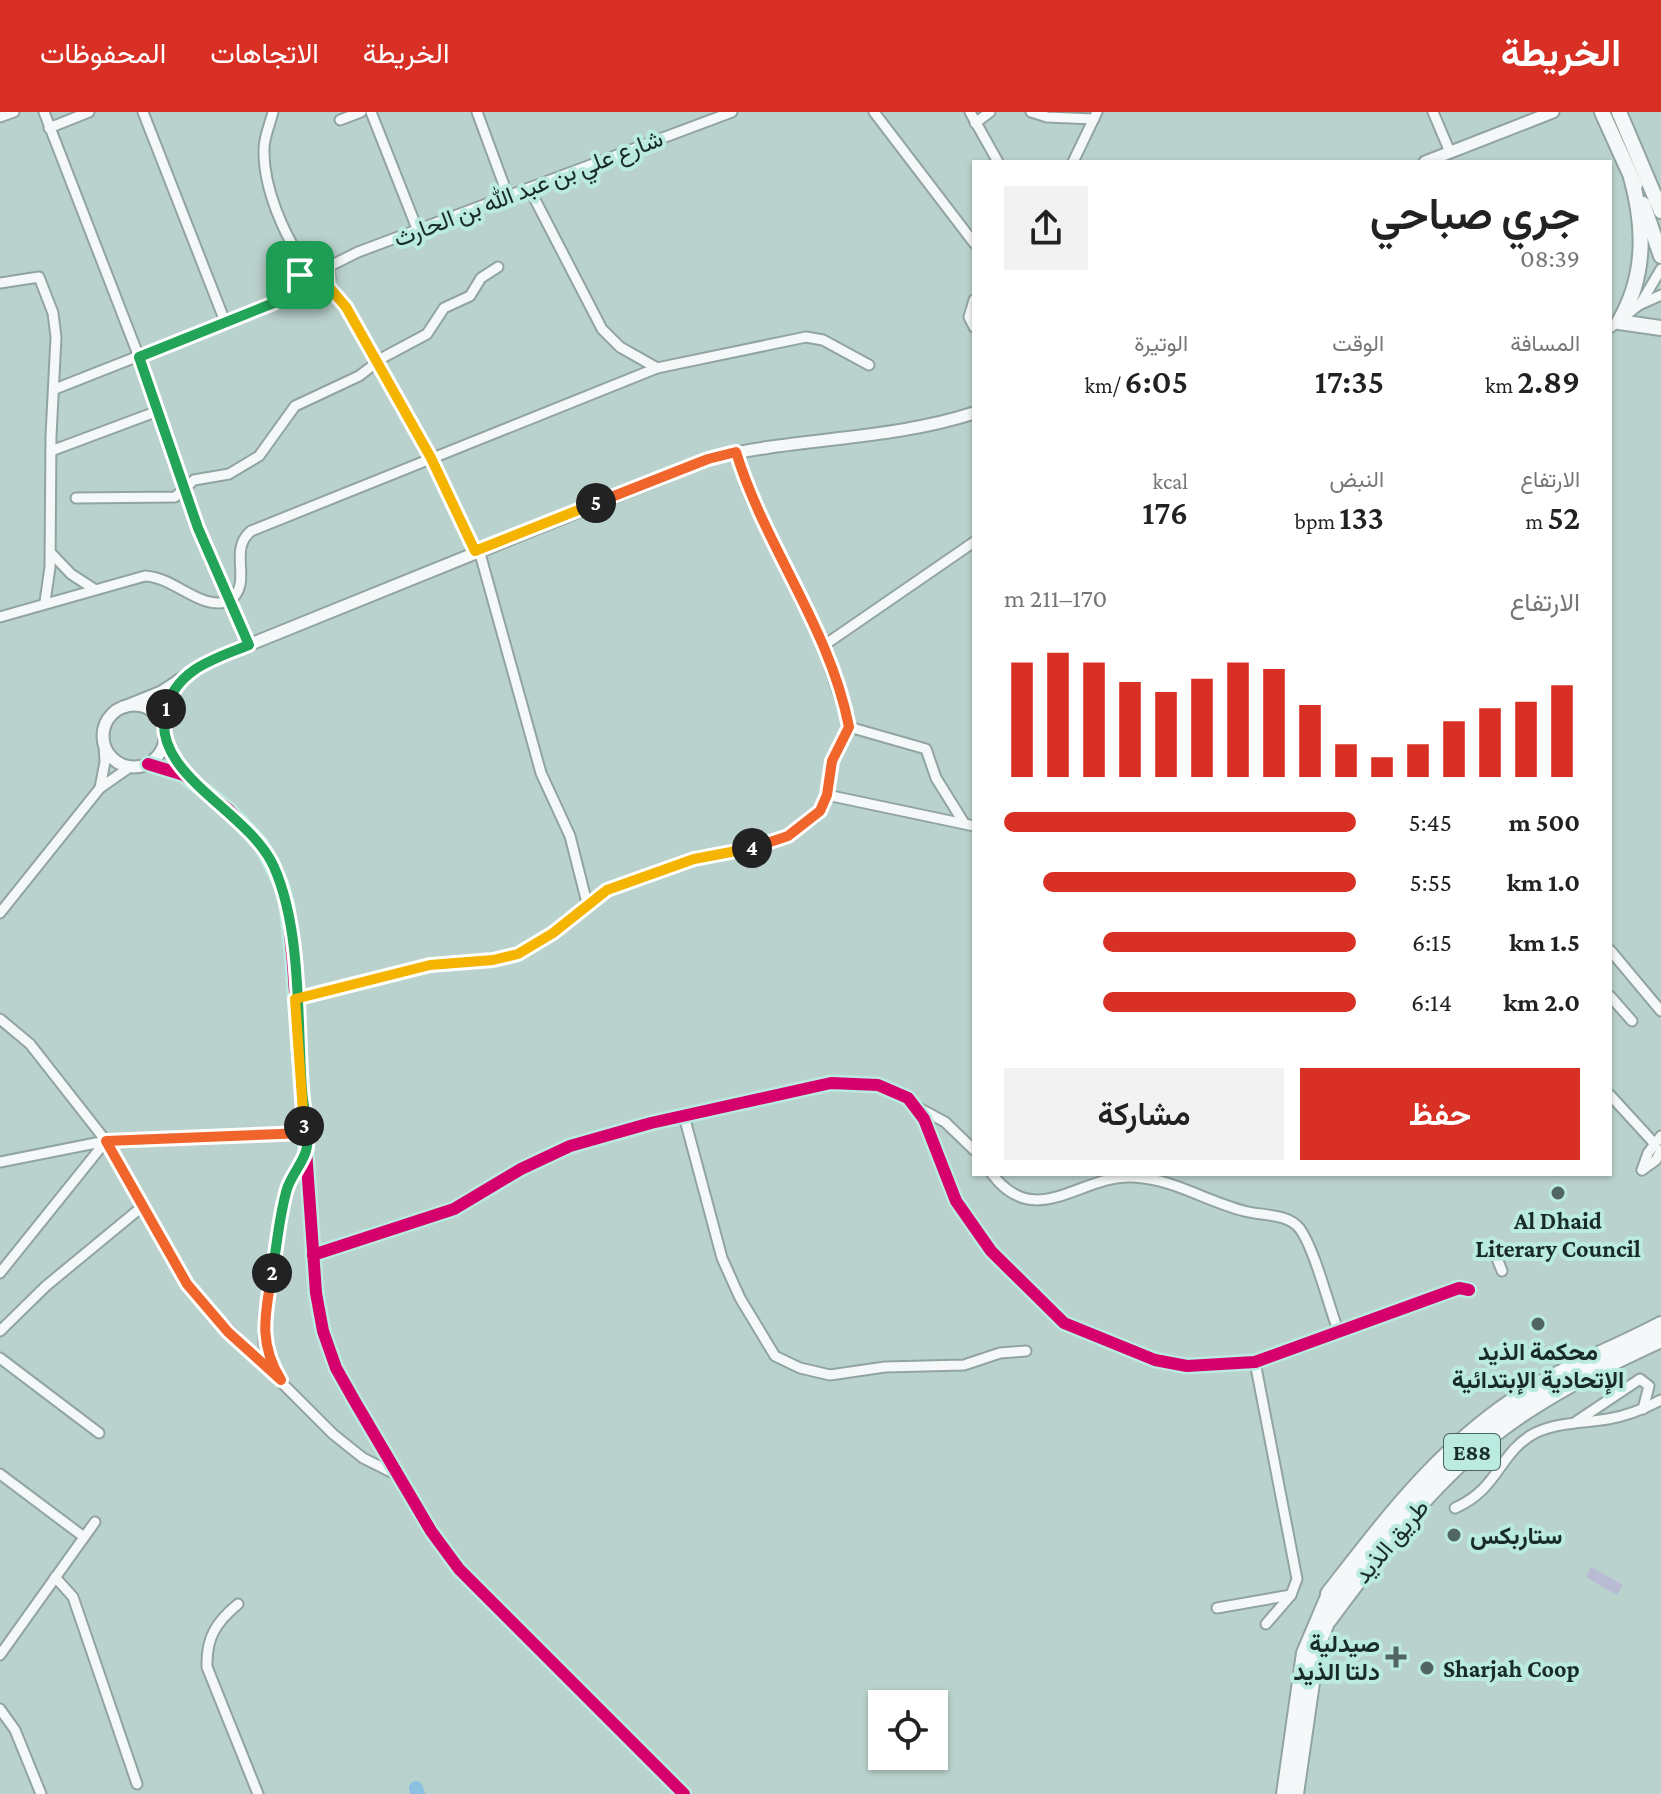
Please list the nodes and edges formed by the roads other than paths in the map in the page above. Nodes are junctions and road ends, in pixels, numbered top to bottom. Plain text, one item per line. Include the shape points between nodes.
1 (14, 112) edge
2 (44, 112) edge
3 (89, 112) edge
4 (143, 112) edge
5 (273, 112) edge
6 (361, 112) edge
7 (371, 112) edge
8 (477, 112) edge
9 (732, 112) edge
10 (874, 112) edge
11 (970, 112) edge
12 (990, 112) edge
13 (1031, 112) edge
14 (1433, 112) edge
15 (1553, 112) edge
16 (1619, 112) edge
17 (1601, 115) edge
18 (1096, 116) edge
19 (0, 117) edge
20 (340, 120) dead end
21 (975, 123) junction
22 (49, 128) junction
23 (1450, 152) junction
24 (997, 160) edge
25 (1074, 160) edge
26 (1430, 160) edge
27 (1631, 177) junction
28 (529, 188) junction
29 (508, 196) junction
30 (1656, 196) edge
31 (1661, 211) edge
32 (418, 231) junction
33 (972, 240) edge
34 (1661, 256) edge
35 (306, 267) junction
36 (498, 267) dead end
37 (326, 268) junction
38 (1661, 269) edge
39 (0, 283) edge
40 (328, 286) junction
41 (306, 290) junction
42 (1661, 295) edge
43 (1639, 305) junction
44 (226, 324) junction
45 (1614, 325) edge
46 (1661, 328) edge
47 (139, 357) junction
48 (376, 363) junction
49 (869, 365) dead end
50 (657, 368) junction
51 (55, 389) junction
52 (158, 411) junction
53 (972, 413) edge
54 (51, 451) junction
55 (736, 452) junction
56 (431, 458) junction
57 (186, 488) junction
58 (76, 498) dead end
59 (972, 543) edge
60 (477, 550) junction
61 (51, 553) junction
62 (94, 589) junction
63 (230, 601) junction
64 (45, 602) junction
65 (0, 617) edge
66 (249, 645) junction
67 (823, 646) junction
68 (180, 680) junction
69 (124, 707) junction
70 (849, 727) junction
71 (164, 728) junction
72 (104, 745) junction
73 (148, 764) junction
74 (130, 767) junction
75 (184, 775) junction
76 (100, 788) junction
77 (827, 795) junction
78 (969, 824) edge
79 (587, 903) junction
80 (0, 913) edge
81 (1612, 952) edge
82 (1612, 998) edge
83 (295, 999) junction
84 (1661, 1011) edge
85 (0, 1019) edge
86 (1632, 1021) dead end
87 (1612, 1097) edge
88 (917, 1107) junction
89 (684, 1116) junction
90 (305, 1133) junction
91 (106, 1141) junction
92 (1659, 1143) edge
93 (972, 1148) edge
94 (306, 1151) junction
95 (0, 1162) edge
96 (994, 1176) edge
97 (143, 1206) junction
98 (1492, 1246) dead end
99 (313, 1255) junction
100 (1502, 1271) dead end
101 (0, 1273) edge
102 (1469, 1290) dead end
103 (1661, 1325) edge
104 (0, 1331) edge
105 (1339, 1333) junction
106 (1659, 1345) edge
107 (1026, 1351) dead end
108 (0, 1358) edge
109 (1255, 1362) junction
110 (281, 1380) junction
111 (1661, 1400) edge
112 (1643, 1409) junction
113 (1575, 1422) junction
114 (99, 1433) dead end
115 (0, 1474) edge
116 (397, 1475) junction
117 (1455, 1508) dead end
118 (95, 1522) dead end
119 (84, 1537) junction
120 (55, 1577) junction
121 (1329, 1594) joint
122 (1291, 1595) junction
123 (238, 1604) dead end
124 (1217, 1608) dead end
125 (1328, 1620) joint
126 (1266, 1624) dead end
127 (0, 1655) edge
128 (0, 1709) edge
129 (137, 1784) dead end
130 (41, 1794) edge
131 (258, 1794) edge
132 (684, 1794) edge
133 (1284, 1794) edge
134 (1296, 1794) edge

1 - 19 street
2 - 22 street
3 - 22 street
4 - 44 street
5 - 35 street via 264,146 267,175 287,236
6 - 20 street
7 - 32 street
8 - 29 street
9 - 28 street, شارع علي بن عبد الله بن الحارث
10 - 33 street
11 - 21 street
12 - 21 street
13 - 18 street via 1047,117
14 - 23 street
15 - 23 street
16 - 30 main road
17 - 27 main road
18 - 25 street
21 - 24 street
22 - 47 street
23 - 26 street
27 - 34 main road
27 - 45 main road via 1641,220 1641,258 1629,301
28 - 29 street, شارع علي بن عبد الله بن الحارث
28 - 50 street via 602,329 620,347
29 - 32 street, شارع علي بن عبد الله بن الحارث
30 - 31 main road
32 - 37 street, شارع علي بن عبد الله بن الحارث
35 - 37 street
35 - 41 street via 300,279
36 - 48 street via 481,278 470,296 444,308 430,332
37 - 40 street
38 - 43 street
39 - 51 street via 34,275 42,279 56,329
40 - 41 street via 316,293
40 - 48 street via 346,307
41 - 44 street
42 - 43 street
43 - 45 street
44 - 47 street
45 - 46 main road
47 - 51 street
47 - 52 street
48 - 56 street
48 - 57 street via 295,406 259,456 229,474 200,478
49 - 50 street via 823,340 806,337
50 - 56 street
51 - 54 street
52 - 54 street
52 - 57 street
53 - 55 street via 888,434
54 - 61 street
55 - 60 street
55 - 67 street via 751,498
56 - 60 street
56 - 63 street via 247,534 240,547 242,585
57 - 58 street via 175,497
57 - 63 street
59 - 67 street
60 - 66 street
60 - 79 street via 541,773 574,847
61 - 62 street
61 - 64 street
62 - 63 street via 153,576 205,601
62 - 64 street
63 - 66 street
64 - 65 street
66 - 68 street
67 - 70 street
68 - 69 street
68 - 71 street
69 - 71 street via 146,708
69 - 72 street via 109,718
70 - 77 street via 832,761
70 - 78 street via 926,749 936,778
71 - 73 street via 161,751
71 - 75 street via 169,751
72 - 74 street via 116,762
72 - 76 street
73 - 74 street
73 - 75 street
74 - 76 street
75 - 83 street via 229,810 272,863 287,905
76 - 80 street
77 - 78 street
77 - 79 street via 814,818 788,836 674,866 607,890
79 - 83 street via 518,954 430,965
81 - 84 street
82 - 86 street
83 - 90 street
85 - 91 street via 30,1044
87 - 92 street
88 - 89 street via 888,1088 847,1082
88 - 93 street via 945,1122
88 - 109 street via 966,1216 988,1248 1060,1320 1159,1362
89 - 99 street via 561,1150 454,1209
89 - 107 street via 722,1258 775,1356 830,1375 964,1365
90 - 91 street
90 - 94 street
91 - 95 street
91 - 97 street
91 - 101 street
94 - 99 street
94 - 110 street via 287,1191 264,1315 267,1354
96 - 105 street via 1015,1195 1038,1200 1112,1178 1144,1178 1291,1221 1303,1234
97 - 104 street
97 - 110 street via 195,1294
98 - 100 street
99 - 116 street via 316,1293 336,1368
102 - 105 street via 1459,1288
103 - 121 highway, طريق الذيد / E88 via 1530,1390 1455,1445
105 - 109 street
106 - 125 highway, طريق الذيد / E88 via 1548,1397 1463,1459
108 - 114 street
109 - 122 street via 1297,1576
110 - 116 street via 347,1447
111 - 112 street
112 - 113 street
112 - 113 street via 1649,1386 1640,1379
113 - 117 street via 1525,1439 1484,1492
115 - 119 street
116 - 132 street via 468,1579
118 - 119 street
119 - 120 street
120 - 127 street
120 - 129 street via 73,1597
121 - 133 main road via 1304,1653
122 - 124 street
122 - 126 street
123 - 131 street via 211,1633 207,1667
125 - 134 main road via 1317,1648
128 - 130 street via 12,1724

